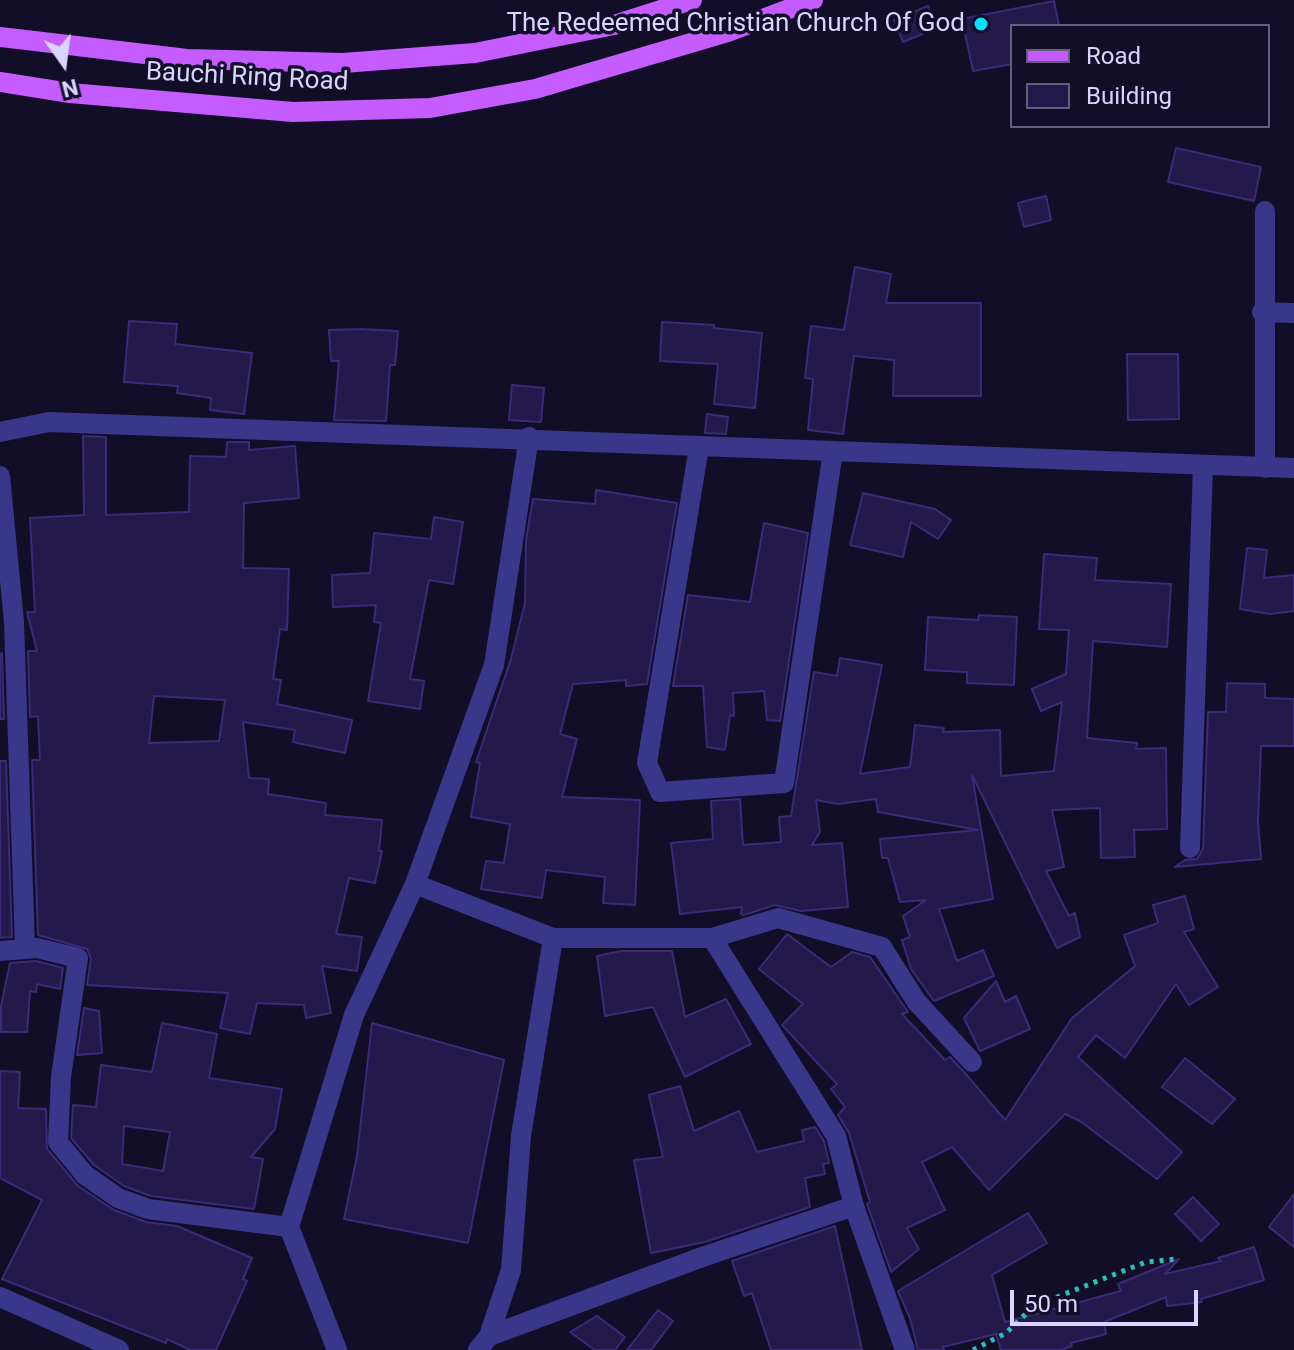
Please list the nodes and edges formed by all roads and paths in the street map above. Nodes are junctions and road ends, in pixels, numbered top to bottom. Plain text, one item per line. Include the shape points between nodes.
1 (692, 0) edge
2 (813, 0) edge
3 (0, 37) edge
4 (0, 82) edge
5 (1265, 211) dead end
6 (1262, 312) junction
7 (1294, 313) edge
8 (0, 432) edge
9 (529, 437) junction
10 (699, 447) junction
11 (833, 451) junction
12 (1203, 467) junction
13 (1265, 468) junction
14 (1294, 468) edge
15 (0, 476) edge
16 (1190, 848) dead end
17 (415, 884) junction
18 (553, 938) junction
19 (712, 938) junction
20 (25, 947) junction
21 (0, 951) edge
22 (972, 1062) dead end
23 (854, 1206) junction
24 (289, 1227) junction
25 (1177, 1259) dead end
26 (0, 1297) edge
27 (484, 1343) edge
28 (119, 1350) edge
29 (337, 1350) edge
30 (905, 1350) edge
31 (973, 1350) edge

1 - 3 main road, Bauchi Ring Road via 614,25 475,53 343,63 187,59
2 - 4 main road, Bauchi Ring Road via 728,32 535,89 430,108 293,112
5 - 6 street
6 - 7 street
6 - 13 street
8 - 9 street via 49,422
9 - 10 street
9 - 17 street via 494,665
10 - 11 street
10 - 11 street via 647,763 660,792 784,783
11 - 12 street
12 - 13 street
12 - 16 street
13 - 14 street
15 - 20 street via 14,622
17 - 18 street
17 - 24 street via 354,1015
18 - 19 street
18 - 27 street via 521,1136 511,1270
19 - 22 street via 778,918 882,947 916,1001
19 - 23 street via 836,1136
20 - 21 street
20 - 24 street via 78,958 61,1077 58,1142 85,1175 118,1198 148,1209
23 - 27 street via 705,1256
23 - 30 street
24 - 29 street
25 - 31 path via 1146,1262 1034,1306 1006,1333
26 - 28 street

